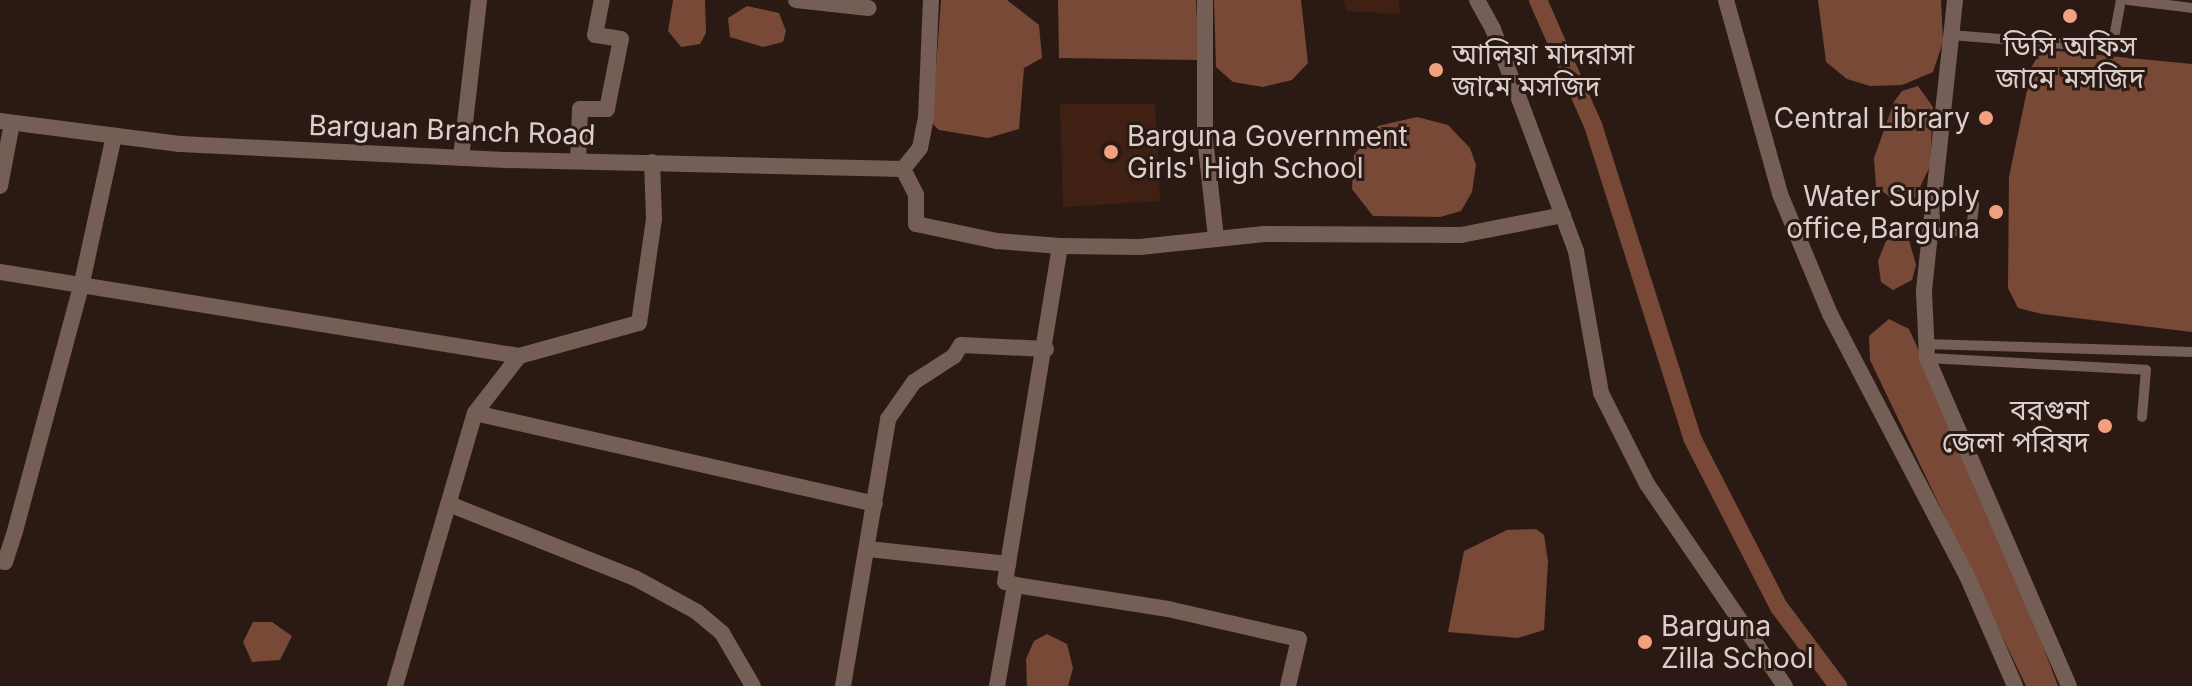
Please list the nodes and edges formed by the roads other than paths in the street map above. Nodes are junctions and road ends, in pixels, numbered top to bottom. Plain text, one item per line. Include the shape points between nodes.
1 (479, 0) edge
2 (602, 0) edge
3 (796, 0) edge
4 (931, 0) edge
5 (1205, 0) edge
6 (1477, 0) edge
7 (1726, 0) edge
8 (1955, 0) edge
9 (2121, 0) edge
10 (2128, 0) edge
11 (869, 8) dead end
12 (2192, 8) edge
13 (1951, 35) junction
14 (6, 122) edge
15 (114, 136) junction
16 (461, 158) junction
17 (578, 161) junction
18 (652, 162) junction
19 (903, 169) junction
20 (0, 186) edge
21 (1974, 204) dead end
22 (1563, 215) junction
23 (1931, 233) junction
24 (1216, 237) junction
25 (1060, 246) junction
26 (0, 272) edge
27 (81, 287) junction
28 (1046, 349) junction
29 (1926, 351) junction
30 (2192, 352) edge
31 (519, 356) junction
32 (475, 413) junction
33 (2142, 417) dead end
34 (449, 504) junction
35 (875, 504) junction
36 (868, 549) junction
37 (0, 561) edge
38 (1008, 564) junction
39 (1015, 585) junction
40 (395, 686) edge
41 (753, 686) edge
42 (843, 686) edge
43 (997, 686) edge
44 (1288, 686) edge
45 (1785, 686) edge
46 (2015, 686) edge
47 (2069, 686) edge

1 - 16 street
2 - 17 street via 595,35 621,39 607,109 580,109
3 - 11 street
4 - 19 street via 926,118 920,148
5 - 24 street via 1205,138
6 - 22 street via 1493,29
7 - 46 street via 1780,194 1830,314 1967,576
8 - 13 street
9 - 13 lane via 2112,48
10 - 12 lane
13 - 23 street
14 - 15 street, Barguan Branch Road
14 - 20 street
15 - 16 street, Barguan Branch Road
15 - 27 street
16 - 17 street, Barguan Branch Road
17 - 18 street, Barguan Branch Road
18 - 19 street, Barguan Branch Road
18 - 31 street via 654,219 639,323
19 - 25 street via 916,195 916,224 997,241
21 - 23 lane via 1971,230
22 - 24 street via 1461,235
22 - 45 street via 1576,251 1601,393 1647,484
23 - 29 street
24 - 25 street via 1140,247
25 - 28 street
26 - 27 street
27 - 31 street
27 - 37 street via 15,531 5,562
28 - 35 street via 961,345 954,356 914,382 888,419
28 - 38 street
29 - 30 lane
29 - 33 lane via 2146,370
29 - 47 street
31 - 32 street
32 - 34 street
32 - 35 street
34 - 40 street
34 - 41 street via 635,578 697,612 722,633
35 - 36 street
36 - 38 street
36 - 42 street
38 - 39 street via 1005,582
39 - 43 street
39 - 44 street via 1168,609 1299,639

